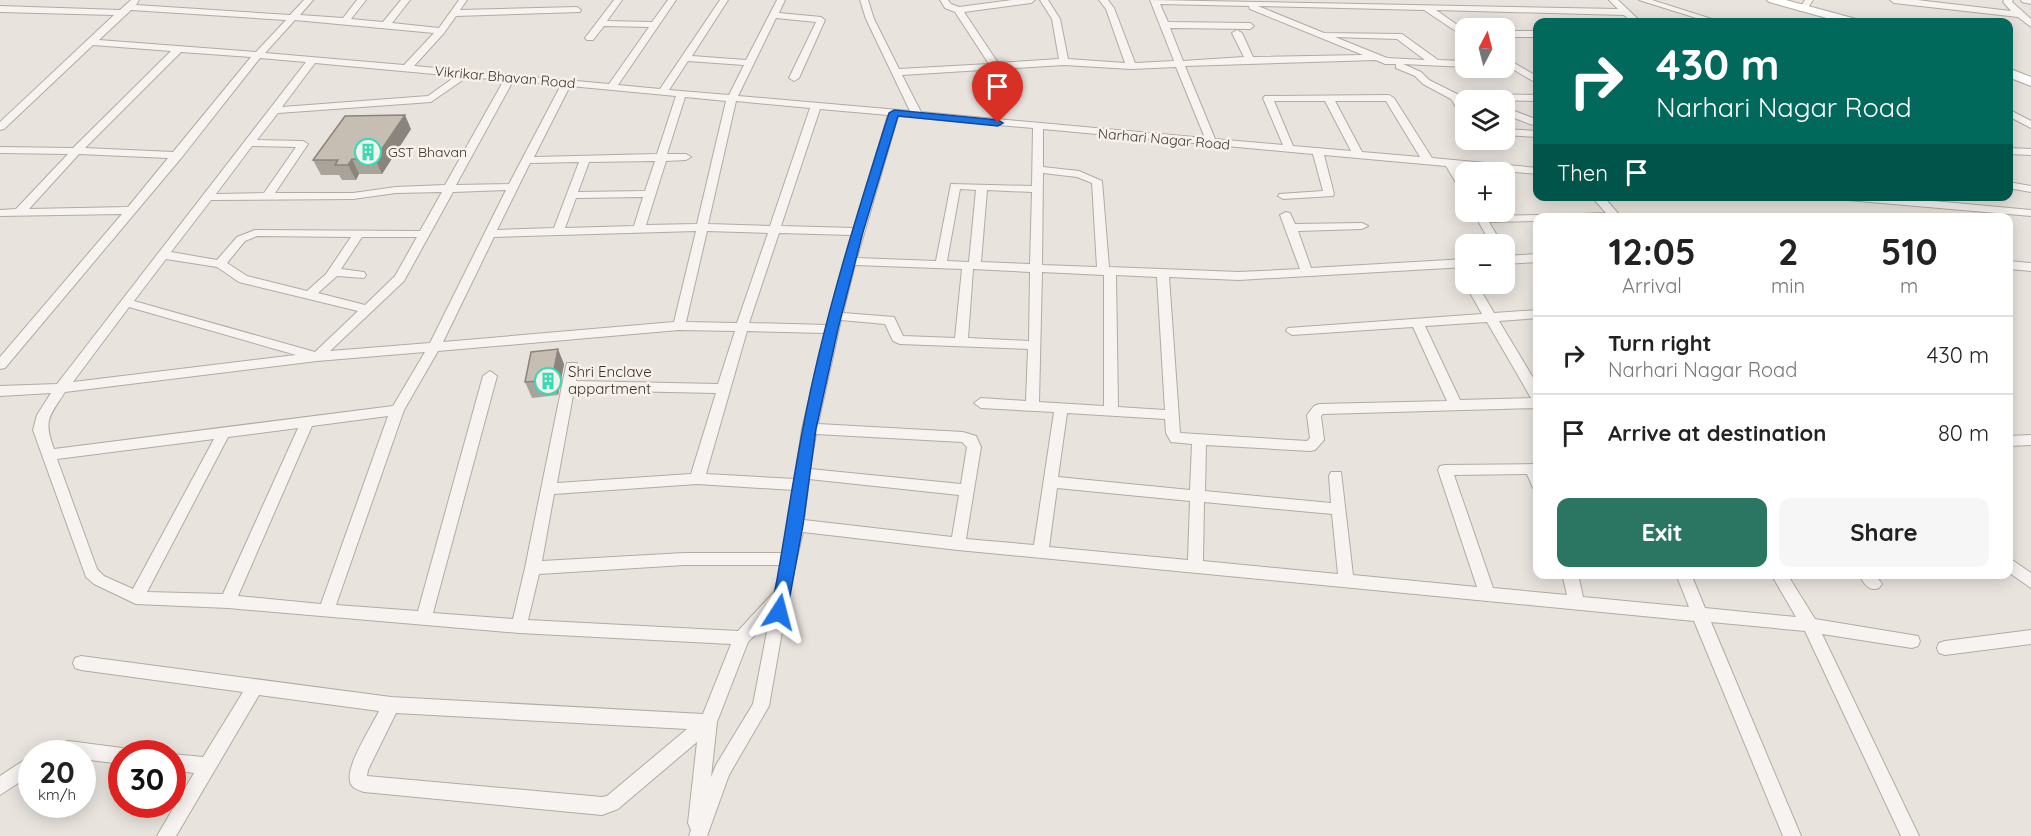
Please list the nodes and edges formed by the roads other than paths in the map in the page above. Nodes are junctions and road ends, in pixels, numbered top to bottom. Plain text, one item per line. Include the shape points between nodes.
1 (4, 0) edge
2 (58, 0) edge
3 (309, 0) edge
4 (362, 0) edge
5 (406, 0) edge
6 (463, 0) edge
7 (540, 0) edge
8 (618, 0) edge
9 (672, 0) edge
10 (724, 0) edge
11 (781, 0) edge
12 (864, 0) edge
13 (944, 0) edge
14 (1031, 0) edge
15 (1044, 0) edge
16 (1102, 0) edge
17 (1613, 0) edge
18 (1643, 0) edge
19 (1773, 0) edge
20 (1894, 0) edge
21 (2009, 0) edge
22 (2025, 0) edge
23 (1154, 1) edge
24 (1911, 1) edge
25 (2031, 1) edge
26 (1243, 2) junction
27 (1268, 2) edge
28 (0, 3) edge
29 (1341, 3) edge
30 (1958, 3) edge
31 (1806, 4) edge
32 (130, 6) edge
33 (0, 9) edge
34 (1428, 9) junction
35 (45, 10) junction
36 (577, 10) dead end
37 (958, 10) junction
38 (534, 11) junction
39 (1626, 12) junction
40 (454, 13) junction
41 (2018, 14) junction
42 (774, 15) junction
43 (1633, 18) edge
44 (1704, 18) edge
45 (1842, 18) edge
46 (292, 19) junction
47 (345, 21) junction
48 (601, 23) junction
49 (2031, 24) edge
50 (386, 25) junction
51 (655, 25) junction
52 (1164, 25) junction
53 (1250, 26) dead end
54 (1455, 27) edge
55 (441, 31) junction
56 (1237, 33) dead end
57 (1320, 34) junction
58 (1515, 34) edge
59 (1533, 35) edge
60 (590, 38) dead end
61 (93, 42) junction
62 (179, 48) junction
63 (258, 54) junction
64 (686, 58) junction
65 (1382, 59) junction
66 (313, 60) junction
67 (1250, 60) junction
68 (1064, 62) junction
69 (749, 63) junction
70 (1437, 64) junction
71 (1455, 64) edge
72 (1181, 65) junction
73 (995, 66) junction
74 (1131, 66) junction
75 (407, 68) junction
76 (1515, 68) edge
77 (897, 72) junction
78 (465, 74) junction
79 (2013, 74) edge
80 (510, 78) junction
81 (794, 78) dead end
82 (1533, 78) edge
83 (2031, 82) edge
84 (567, 83) junction
85 (612, 87) junction
86 (663, 92) junction
87 (681, 93) junction
88 (1455, 97) edge
89 (732, 98) junction
90 (1515, 98) edge
91 (1533, 98) edge
92 (1329, 99) junction
93 (816, 106) junction
94 (276, 110) junction
95 (894, 113) junction
96 (917, 115) junction
97 (1515, 115) edge
98 (2013, 115) edge
99 (1533, 122) edge
100 (2031, 125) edge
101 (0, 127) edge
102 (1038, 128) junction
103 (1515, 133) edge
104 (1533, 134) edge
105 (250, 143) junction
106 (1212, 143) junction
107 (0, 150) edge
108 (1290, 150) junction
109 (76, 151) junction
110 (2013, 151) edge
111 (1318, 152) junction
112 (2031, 152) edge
113 (178, 155) junction
114 (1358, 155) junction
115 (686, 157) dead end
116 (661, 158) junction
117 (585, 159) junction
118 (526, 160) junction
119 (1428, 161) junction
120 (1450, 163) junction
121 (1037, 169) junction
122 (1533, 171) edge
123 (1455, 172) edge
124 (2013, 186) edge
125 (513, 187) junction
126 (982, 187) junction
127 (450, 189) junction
128 (1036, 189) junction
129 (2031, 189) edge
130 (650, 194) junction
131 (572, 195) junction
132 (210, 196) junction
133 (268, 196) junction
134 (1283, 196) dead end
135 (1601, 201) edge
136 (1893, 201) edge
137 (131, 210) junction
138 (20, 212) junction
139 (0, 213) edge
140 (1612, 213) edge
141 (2031, 213) edge
142 (1286, 215) dead end
143 (1515, 217) edge
144 (1533, 218) edge
145 (1362, 226) dead end
146 (702, 227) junction
147 (775, 228) junction
148 (1291, 228) junction
149 (639, 229) junction
150 (558, 232) junction
151 (857, 232) junction
152 (359, 233) junction
153 (424, 234) junction
154 (490, 234) junction
155 (165, 255) junction
156 (1533, 258) edge
157 (1515, 259) edge
158 (850, 261) junction
159 (220, 264) junction
160 (941, 264) junction
161 (972, 265) junction
162 (2013, 265) edge
163 (1035, 267) junction
164 (1455, 267) edge
165 (2031, 267) edge
166 (1106, 270) junction
167 (334, 272) junction
168 (1163, 272) junction
169 (1307, 273) junction
170 (360, 275) dead end
171 (1477, 294) edge
172 (309, 296) junction
173 (128, 303) junction
174 (367, 309) junction
175 (1533, 314) edge
176 (1491, 317) junction
177 (1417, 322) junction
178 (833, 323) junction
179 (678, 326) junction
180 (742, 327) junction
181 (1292, 331) dead end
182 (961, 342) junction
183 (1035, 345) junction
184 (434, 347) junction
185 (317, 357) junction
186 (0, 365) edge
187 (572, 366) dead end
188 (490, 376) dead end
189 (568, 384) junction
190 (61, 388) junction
191 (723, 389) junction
192 (1533, 389) edge
193 (0, 391) edge
194 (981, 403) dead end
195 (1533, 403) edge
196 (1032, 406) junction
197 (1456, 406) junction
198 (1061, 408) junction
199 (397, 410) junction
200 (1111, 411) junction
201 (1172, 415) junction
202 (307, 422) junction
203 (809, 429) junction
204 (224, 432) junction
205 (1199, 440) junction
206 (2031, 440) edge
207 (2013, 441) edge
208 (48, 455) junction
209 (1533, 469) edge
210 (1336, 476) dead end
211 (697, 479) junction
212 (801, 479) junction
213 (1050, 482) junction
214 (548, 489) junction
215 (968, 490) junction
216 (1197, 496) junction
217 (1339, 509) junction
218 (795, 525) junction
219 (957, 544) junction
220 (1041, 552) junction
221 (789, 559) junction
222 (2013, 566) edge
223 (1195, 567) junction
224 (533, 568) junction
225 (1571, 579) edge
226 (1685, 579) edge
227 (1781, 579) edge
228 (1347, 581) junction
229 (2031, 582) edge
230 (782, 591) junction
231 (1488, 595) junction
232 (135, 598) junction
233 (228, 601) junction
234 (1577, 603) junction
235 (326, 611) junction
236 (1701, 615) junction
237 (424, 618) junction
238 (519, 626) junction
239 (1810, 626) junction
240 (2031, 637) edge
241 (742, 638) junction
242 (1912, 641) dead end
243 (1945, 648) dead end
244 (81, 663) dead end
245 (255, 687) junction
246 (391, 705) junction
247 (708, 722) junction
248 (186, 764) edge
249 (206, 766) junction
250 (18, 774) edge
251 (0, 787) edge
252 (166, 836) edge
253 (696, 836) edge
254 (1792, 836) edge
255 (1910, 836) edge

1 - 28 street
2 - 35 street
3 - 46 street
4 - 47 street
5 - 50 street
6 - 40 street
7 - 38 street
8 - 48 street
9 - 51 street
10 - 64 street
11 - 42 street
12 - 77 street
13 - 37 street
14 - 37 street
15 - 68 street via 1056,19
16 - 74 street via 1110,8
17 - 39 street
18 - 44 street
19 - 31 main road
20 - 24 street
21 - 41 street
22 - 25 street
23 - 26 street
23 - 52 street
24 - 30 street
26 - 27 street
26 - 57 street
27 - 29 street
29 - 34 street
30 - 41 street
31 - 45 main road
32 - 35 street
32 - 46 street
32 - 61 street
33 - 35 street
34 - 39 street
34 - 54 street
36 - 38 street
37 - 73 street
38 - 40 street
39 - 43 street
40 - 55 street
41 - 49 street
42 - 69 street
42 - 81 street via 821,20
46 - 47 street
46 - 63 street
47 - 50 street
48 - 51 street
48 - 60 street
50 - 55 street
51 - 85 street
52 - 53 street
52 - 72 street
55 - 75 street
56 - 67 street
57 - 65 street
57 - 70 street via 1399,36
58 - 59 street
61 - 62 street, Vikrikar Bhavan Road
61 - 101 street
62 - 63 street, Vikrikar Bhavan Road
62 - 109 street
63 - 66 street, Vikrikar Bhavan Road
63 - 113 street
64 - 69 street
64 - 86 street
65 - 67 street
65 - 70 street
65 - 88 street via 1418,74
66 - 75 street, Vikrikar Bhavan Road
66 - 94 street
67 - 72 street
68 - 73 street
68 - 74 street
69 - 89 street
70 - 71 street
72 - 74 street
72 - 106 street
73 - 77 street
75 - 78 street, Vikrikar Bhavan Road
76 - 82 street
77 - 96 street
78 - 80 street, Vikrikar Bhavan Road
78 - 94 street via 431,99
79 - 83 main road
80 - 84 street, Vikrikar Bhavan Road
80 - 127 street
84 - 85 street, Vikrikar Bhavan Road
84 - 118 street
85 - 86 street, Vikrikar Bhavan Road
86 - 87 street, Vikrikar Bhavan Road
87 - 89 street, Vikrikar Bhavan Road
87 - 116 street
89 - 93 street, Vikrikar Bhavan Road
89 - 146 street
90 - 91 street
92 - 108 street via 1268,98
92 - 114 street
92 - 119 street via 1389,98
93 - 95 street, Vikrikar Bhavan Road
93 - 147 street
94 - 105 street
95 - 96 street, Vikrikar Bhavan Road
95 - 151 street
96 - 102 street, Narhari Nagar Road
97 - 99 street
98 - 100 street
102 - 106 street, Narhari Nagar Road
102 - 121 street
103 - 104 street
105 - 132 street
105 - 133 street via 303,144
106 - 108 street, Narhari Nagar Road
107 - 109 street
108 - 111 street, Narhari Nagar Road
109 - 113 street
109 - 138 street
110 - 112 street
111 - 114 street, Narhari Nagar Road
111 - 134 street via 1329,194
113 - 137 street
114 - 119 street, Narhari Nagar Road
115 - 116 street
116 - 117 street
116 - 130 street
117 - 118 street
117 - 131 street
118 - 125 street
119 - 120 street, Narhari Nagar Road
120 - 122 street, Narhari Nagar Road
120 - 123 street
121 - 128 street
121 - 166 street via 1079,174 1097,181
124 - 129 street
125 - 127 street
125 - 154 street
126 - 128 street
126 - 160 street via 953,188
126 - 161 street
127 - 133 street via 353,196
127 - 153 street
128 - 163 street
130 - 131 street
130 - 149 street
131 - 150 street
132 - 133 street
132 - 155 street
135 - 140 street
136 - 141 street
137 - 138 street
137 - 186 street
138 - 139 street
142 - 148 street
143 - 144 street
145 - 148 street
146 - 147 street
146 - 149 street
146 - 179 street
147 - 151 street
147 - 180 street
148 - 169 street
149 - 150 street
150 - 154 street
151 - 158 street
152 - 153 street
152 - 159 street via 248,234
152 - 167 street
153 - 174 street via 400,278
154 - 184 street
155 - 159 street
155 - 173 street
156 - 157 street
158 - 160 street
158 - 178 street
159 - 172 street via 243,279
160 - 161 street
161 - 163 street
161 - 182 street
162 - 165 street
163 - 166 street
163 - 183 street
164 - 169 street
166 - 168 street
166 - 200 street
167 - 170 street
167 - 172 street
168 - 169 street via 1239,276
168 - 201 street
171 - 176 street
172 - 174 street
173 - 185 street
173 - 190 street
174 - 185 street
175 - 176 street
176 - 177 street
176 - 192 street
177 - 181 street
177 - 197 street
178 - 180 street
178 - 182 street via 890,320 900,340
178 - 203 street
179 - 180 street
179 - 184 street
180 - 191 street
182 - 183 street
183 - 196 street
184 - 185 street
184 - 199 street
185 - 190 street
187 - 189 street
188 - 237 street
189 - 191 street
189 - 214 street
190 - 193 street
190 - 208 street via 44,415 40,430
191 - 211 street
194 - 196 street
195 - 197 street
196 - 198 street
197 - 205 street via 1319,409 1314,415 1317,440 1310,446
198 - 200 street
198 - 213 street
199 - 202 street
199 - 235 street
200 - 201 street
201 - 205 street via 1174,436
202 - 204 street
202 - 233 street
203 - 212 street
203 - 215 street via 968,438 974,443
204 - 208 street
204 - 232 street
205 - 216 street
206 - 207 street
208 - 232 street via 91,573
209 - 231 street via 1445,471
210 - 217 street
211 - 212 street
211 - 214 street
212 - 215 street
212 - 218 street
213 - 216 street
213 - 220 street
214 - 224 street
215 - 219 street
216 - 217 street
216 - 223 street
217 - 228 street
218 - 219 street
218 - 221 street
219 - 220 street
220 - 223 street
221 - 224 street via 684,559
221 - 230 street
222 - 229 street
223 - 228 street
224 - 238 street
225 - 234 street
226 - 236 street
227 - 239 street
228 - 231 street
230 - 241 street
230 - 253 street via 760,706 722,771
231 - 234 street
232 - 233 street
233 - 235 street
234 - 236 street
235 - 237 street
236 - 239 street
236 - 254 street
237 - 238 street
238 - 241 street
239 - 242 street
239 - 255 street
240 - 243 street
241 - 247 street
244 - 245 street
245 - 246 street
245 - 249 street
246 - 247 street
246 - 247 street via 359,770 358,780 364,784 602,806 618,799
247 - 253 street
248 - 249 street
249 - 252 street
250 - 251 street

